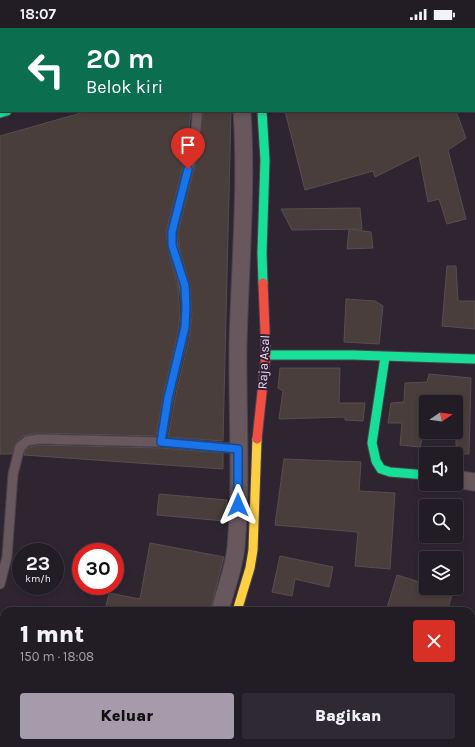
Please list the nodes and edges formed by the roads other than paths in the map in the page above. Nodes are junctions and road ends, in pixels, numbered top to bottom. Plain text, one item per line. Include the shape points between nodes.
1 (197, 112) edge
2 (242, 112) edge
3 (262, 112) edge
4 (266, 355) junction
5 (385, 357) junction
6 (475, 359) edge
7 (161, 442) junction
8 (238, 449) junction
9 (256, 449) junction
10 (419, 474) edge
11 (463, 480) edge
12 (475, 482) edge
13 (0, 584) edge
14 (221, 607) edge
15 (241, 607) edge

1 - 7 lane via 192,156 172,232 172,245 185,286 185,327 168,398
2 - 8 street, Raja Asal via 244,162
3 - 4 main road, Raja Asal via 262,253
4 - 5 main road
4 - 9 main road, Raja Asal
5 - 6 main road
5 - 10 main road via 372,443 376,461 381,469 390,472
7 - 8 lane
7 - 13 lane via 38,439 27,441 20,447 13,474 7,556
8 - 9 lane
8 - 14 street, Raja Asal via 236,548
9 - 15 main road, Raja Asal via 253,550
11 - 12 street

